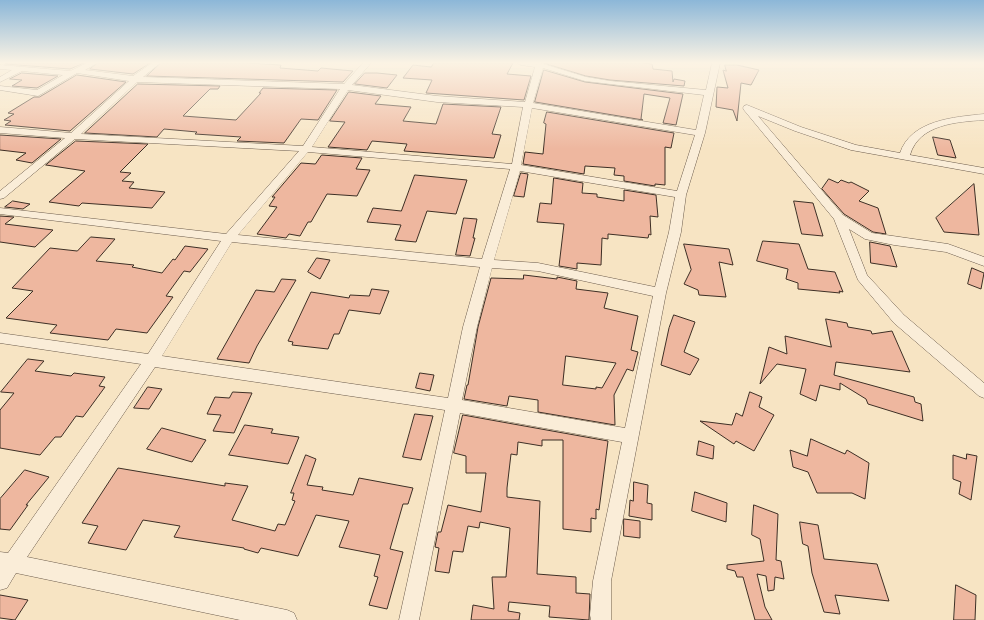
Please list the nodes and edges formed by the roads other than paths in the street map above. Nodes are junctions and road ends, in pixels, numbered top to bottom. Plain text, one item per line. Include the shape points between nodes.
1 (30, 92) edge
2 (40, 92) edge
3 (121, 92) edge
4 (343, 92) edge
5 (383, 92) edge
6 (532, 92) edge
7 (698, 92) edge
8 (708, 93) joint
9 (528, 105) junction
10 (984, 117) edge
11 (0, 130) edge
12 (700, 133) junction
13 (73, 136) junction
14 (306, 149) junction
15 (904, 157) junction
16 (516, 166) junction
17 (984, 171) edge
18 (681, 195) junction
19 (0, 196) edge
20 (0, 211) edge
21 (838, 218) junction
22 (229, 238) junction
23 (984, 262) edge
24 (487, 264) junction
25 (660, 293) junction
26 (0, 338) edge
27 (151, 361) junction
28 (984, 392) edge
29 (454, 405) junction
30 (630, 436) junction
31 (6, 562) edge
32 (0, 581) edge
33 (287, 620) edge
34 (409, 620) edge
35 (601, 620) edge

1 - 2 street
3 - 13 street
4 - 14 street
5 - 9 street via 437,99
6 - 9 street
7 - 8 street
8 - 12 street
9 - 12 street
9 - 16 street
10 - 15 street via 931,127 917,134 909,143
11 - 13 street
12 - 18 street
13 - 14 street
13 - 19 street
14 - 16 street
14 - 22 street
15 - 17 street
15 - 21 street via 854,148 748,108
16 - 18 street
16 - 24 street
18 - 25 street
20 - 22 street
21 - 23 street via 868,236 948,248
21 - 28 street via 862,277 899,319
22 - 24 street
22 - 27 street
24 - 25 street via 538,266
24 - 29 street via 470,327
25 - 30 street
26 - 27 street
27 - 29 street
27 - 31 street
29 - 30 street
29 - 34 street
30 - 35 street via 602,581
31 - 32 street
31 - 33 street

